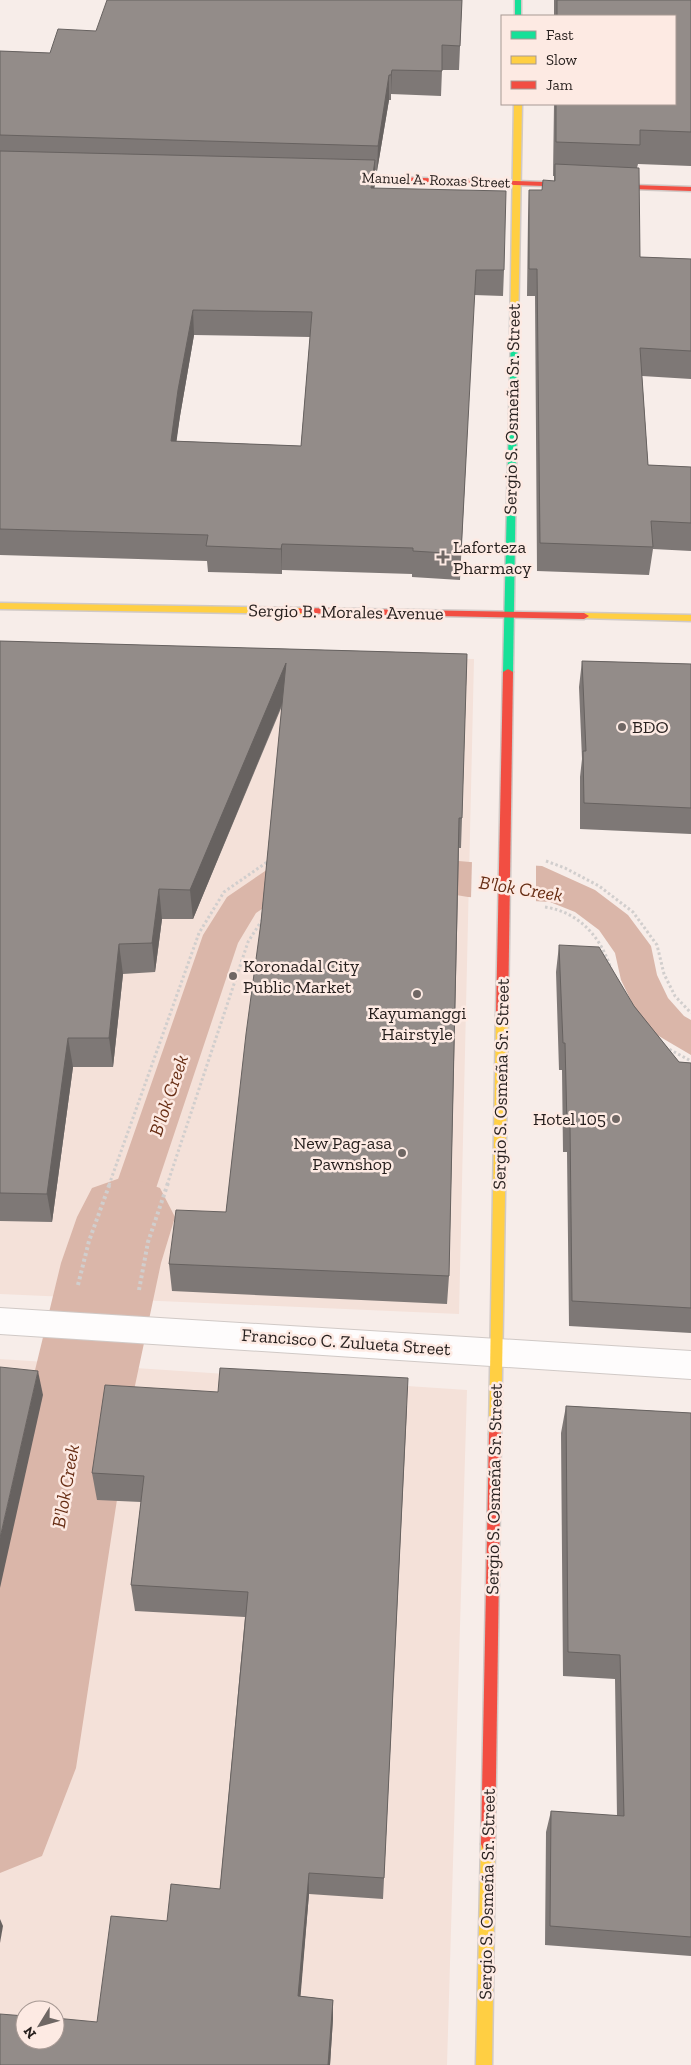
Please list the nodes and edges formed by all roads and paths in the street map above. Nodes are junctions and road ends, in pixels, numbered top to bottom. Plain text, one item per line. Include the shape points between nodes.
1 (518, 0) edge
2 (518, 15) edge
3 (518, 105) edge
4 (328, 177) edge
5 (517, 182) junction
6 (691, 189) edge
7 (0, 606) edge
8 (508, 614) junction
9 (691, 618) edge
10 (504, 859) junction
11 (271, 860) edge
12 (504, 904) junction
13 (266, 915) edge
14 (611, 972) edge
15 (691, 1012) edge
16 (658, 1043) edge
17 (691, 1061) edge
18 (0, 1320) edge
19 (71, 1324) junction
20 (131, 1328) junction
21 (496, 1352) junction
22 (691, 1365) edge
23 (484, 2065) edge

1 - 2 street
3 - 5 street, Sergio S. Osmeña Sr. Street
4 - 5 street, Manuel A. Roxas Street
5 - 6 street, Manuel A. Roxas Street
5 - 8 street, Sergio S. Osmeña Sr. Street
7 - 8 street, Sergio B. Morales Avenue
8 - 9 street, Sergio B. Morales Avenue
8 - 10 street, Sergio S. Osmeña Sr. Street
10 - 12 street, Sergio S. Osmeña Sr. Street
10 - 15 path via 535,857 565,868 599,886 633,912 658,945 664,974 675,996
11 - 19 path via 224,892 199,933 89,1241
12 - 14 path via 549,908 571,916 593,933 608,954
12 - 21 street, Sergio S. Osmeña Sr. Street
13 - 20 path via 248,942 148,1242
16 - 17 path
18 - 19 street, Francisco C. Zulueta Street
19 - 20 street, Francisco C. Zulueta Street
20 - 21 street, Francisco C. Zulueta Street
21 - 22 street, Francisco C. Zulueta Street
21 - 23 street, Sergio S. Osmeña Sr. Street

